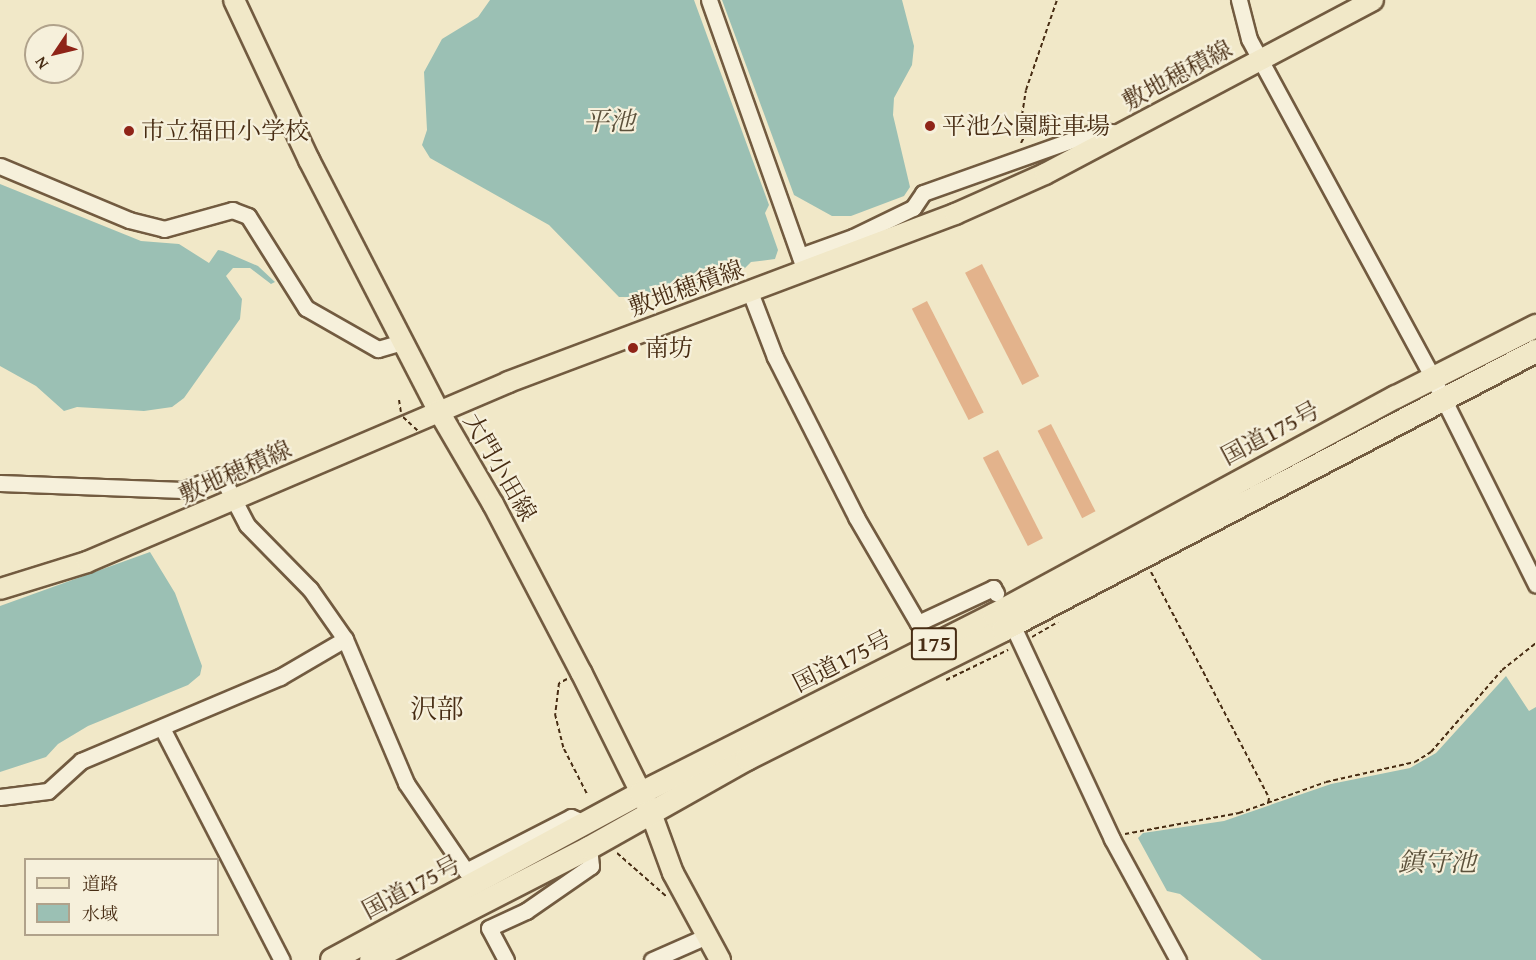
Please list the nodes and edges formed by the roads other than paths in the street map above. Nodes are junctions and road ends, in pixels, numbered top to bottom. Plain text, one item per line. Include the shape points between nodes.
1 (234, 0) edge
2 (709, 0) edge
3 (1239, 0) edge
4 (1373, 0) edge
5 (1261, 60) junction
6 (1124, 133) junction
7 (0, 166) edge
8 (803, 264) junction
9 (750, 292) junction
10 (1536, 326) edge
11 (403, 342) junction
12 (1536, 351) edge
13 (1433, 378) junction
14 (1444, 399) junction
15 (438, 410) junction
16 (0, 483) edge
17 (232, 502) junction
18 (1536, 585) edge
19 (0, 589) edge
20 (996, 593) dead end
21 (1017, 635) dead end
22 (345, 639) junction
23 (162, 728) junction
24 (0, 797) edge
25 (646, 803) junction
26 (587, 824) junction
27 (588, 848) junction
28 (707, 936) junction
29 (282, 960) edge
30 (332, 960) edge
31 (371, 960) edge
32 (506, 960) edge
33 (652, 960) edge
34 (720, 960) edge
35 (1178, 960) edge

1 - 11 main road, 大門小田線 via 270,82
2 - 8 street
3 - 5 street via 1249,39
4 - 5 main road, 敷地穂積線
5 - 6 main road, 敷地穂積線
5 - 13 street
6 - 8 main road, 敷地穂積線 via 955,214
6 - 8 street via 1097,131 923,193 913,208
7 - 11 street via 129,220 165,229 232,210 248,216 306,308 378,349
8 - 9 main road, 敷地穂積線
9 - 15 main road, 敷地穂積線
9 - 20 street via 775,357 856,517 918,623 993,588
10 - 13 highway, 国道175号 / 175
11 - 15 main road, 大門小田線
12 - 14 highway, 国道175号 / 175
13 - 14 street
13 - 25 highway, 国道175号 / 175
14 - 18 street
14 - 25 highway, 国道175号 / 175 via 747,759
15 - 17 main road, 敷地穂積線
15 - 25 main road, 大門小田線 via 493,504
16 - 17 street via 176,490 221,475
17 - 19 main road, 敷地穂積線 via 87,562
17 - 22 street via 247,525 310,589
21 - 35 street via 1112,839
22 - 23 street via 280,677
22 - 26 street via 406,783 466,871 571,817
23 - 24 street via 81,760 48,791
23 - 29 street
25 - 26 highway, 国道175号 / 175
25 - 27 highway, 国道175号 / 175
25 - 28 main road, 大門小田線
26 - 30 highway, 国道175号 / 175
27 - 31 highway, 国道175号 / 175
27 - 32 street via 591,866 526,911 489,928
28 - 33 street
28 - 34 main road, 大門小田線

